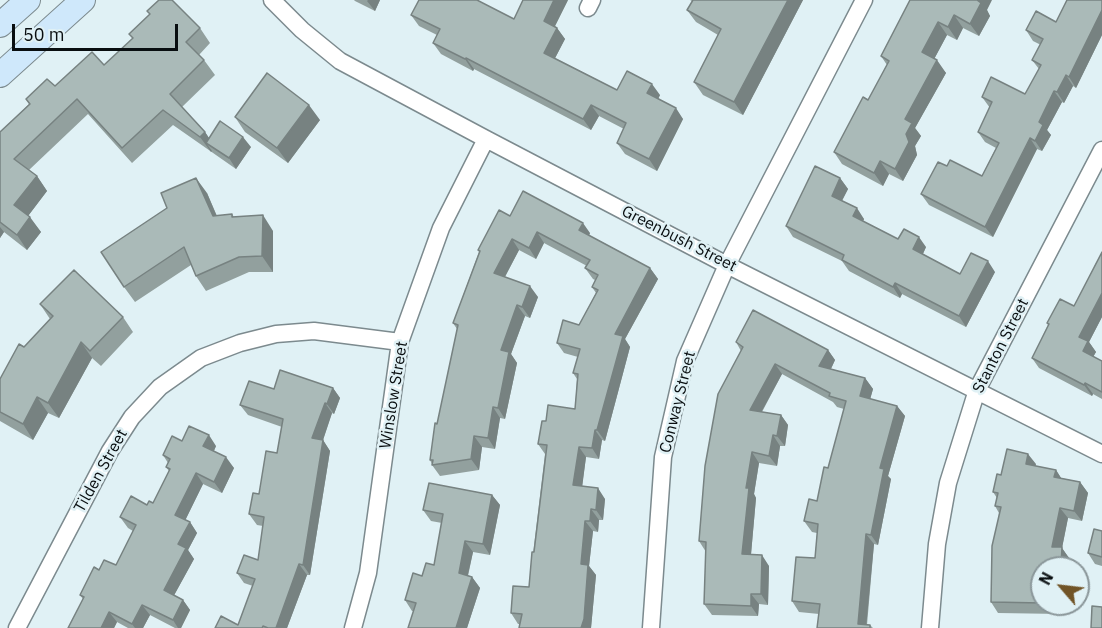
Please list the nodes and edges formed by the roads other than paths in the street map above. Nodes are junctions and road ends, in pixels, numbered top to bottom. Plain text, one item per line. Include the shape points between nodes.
1 (28, 0) edge
2 (83, 0) edge
3 (272, 0) edge
4 (864, 0) edge
5 (0, 25) edge
6 (0, 75) edge
7 (486, 139) junction
8 (1102, 150) edge
9 (727, 265) junction
10 (400, 342) junction
11 (977, 390) junction
12 (1102, 454) edge
13 (17, 628) edge
14 (353, 628) edge
15 (651, 628) edge
16 (930, 628) edge

1 - 5 main road
2 - 6 main road
3 - 7 street, Greenbush Street via 340,61
4 - 9 street, Conway Street
7 - 9 street, Greenbush Street
7 - 10 street, Winslow Street via 441,228
8 - 11 street, Stanton Street
9 - 11 street, Greenbush Street
9 - 15 street, Conway Street via 685,361 663,457
10 - 13 street, Tilden Street via 314,331 276,334 201,358 160,387 132,417 110,451
10 - 14 street, Winslow Street via 368,573
11 - 12 street, Greenbush Street
11 - 16 street, Stanton Street via 948,483 937,544

